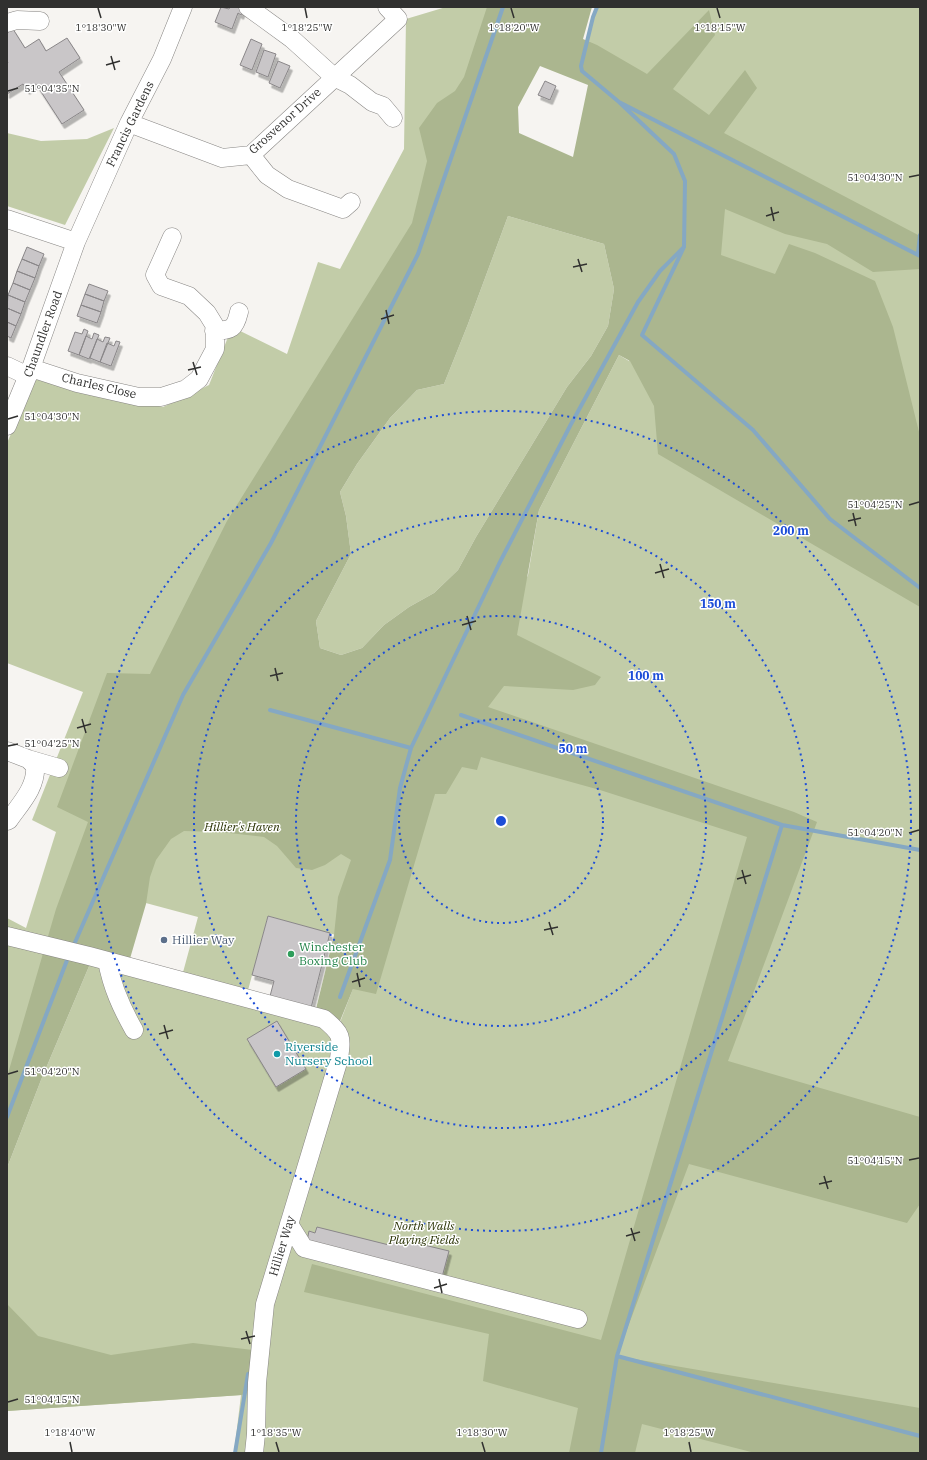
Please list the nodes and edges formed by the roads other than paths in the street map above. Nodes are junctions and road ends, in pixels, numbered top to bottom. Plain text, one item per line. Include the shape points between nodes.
1 (184, 7) edge
2 (248, 7) edge
3 (392, 13) edge
4 (40, 21) dead end
5 (7, 23) edge
6 (334, 77) junction
7 (393, 118) dead end
8 (129, 124) junction
9 (250, 155) junction
10 (351, 202) dead end
11 (7, 219) edge
12 (172, 237) dead end
13 (76, 242) junction
14 (239, 312) dead end
15 (214, 331) junction
16 (7, 366) edge
17 (30, 372) junction
18 (7, 426) edge
19 (7, 751) edge
20 (28, 759) junction
21 (59, 768) dead end
22 (8, 821) edge
23 (7, 936) edge
24 (107, 961) junction
25 (134, 1030) dead end
26 (289, 1224) junction
27 (578, 1318) dead end
28 (254, 1453) edge

1 - 8 street, Francis Gardens via 162,59
2 - 6 street via 292,38
3 - 6 street, Grosvenor Drive
4 - 5 street via 17,20
6 - 7 street via 350,85 372,102 383,106
6 - 9 street, Grosvenor Drive
8 - 9 street, Grosvenor Drive via 222,158
8 - 13 street, Francis Gardens
9 - 10 street via 267,175 288,188 343,209
11 - 13 street
12 - 15 street, Charles Close via 155,275 161,286 189,296 198,304 207,313
13 - 17 street, Chaundler Road
14 - 15 street via 234,326 229,330
15 - 17 street, Charles Close via 215,349 199,379 186,389 161,397 138,397
16 - 17 street, Charles Close
17 - 18 street, Chaundler Road
19 - 20 street
20 - 21 street
20 - 22 street via 35,766 36,775 32,786
23 - 24 street, Hillier Way
24 - 25 street via 121,1007
24 - 26 street, Hillier Way via 324,1019 337,1030 341,1042 339,1059
26 - 27 street via 304,1248
26 - 28 street, Hillier Way via 265,1304 257,1384

